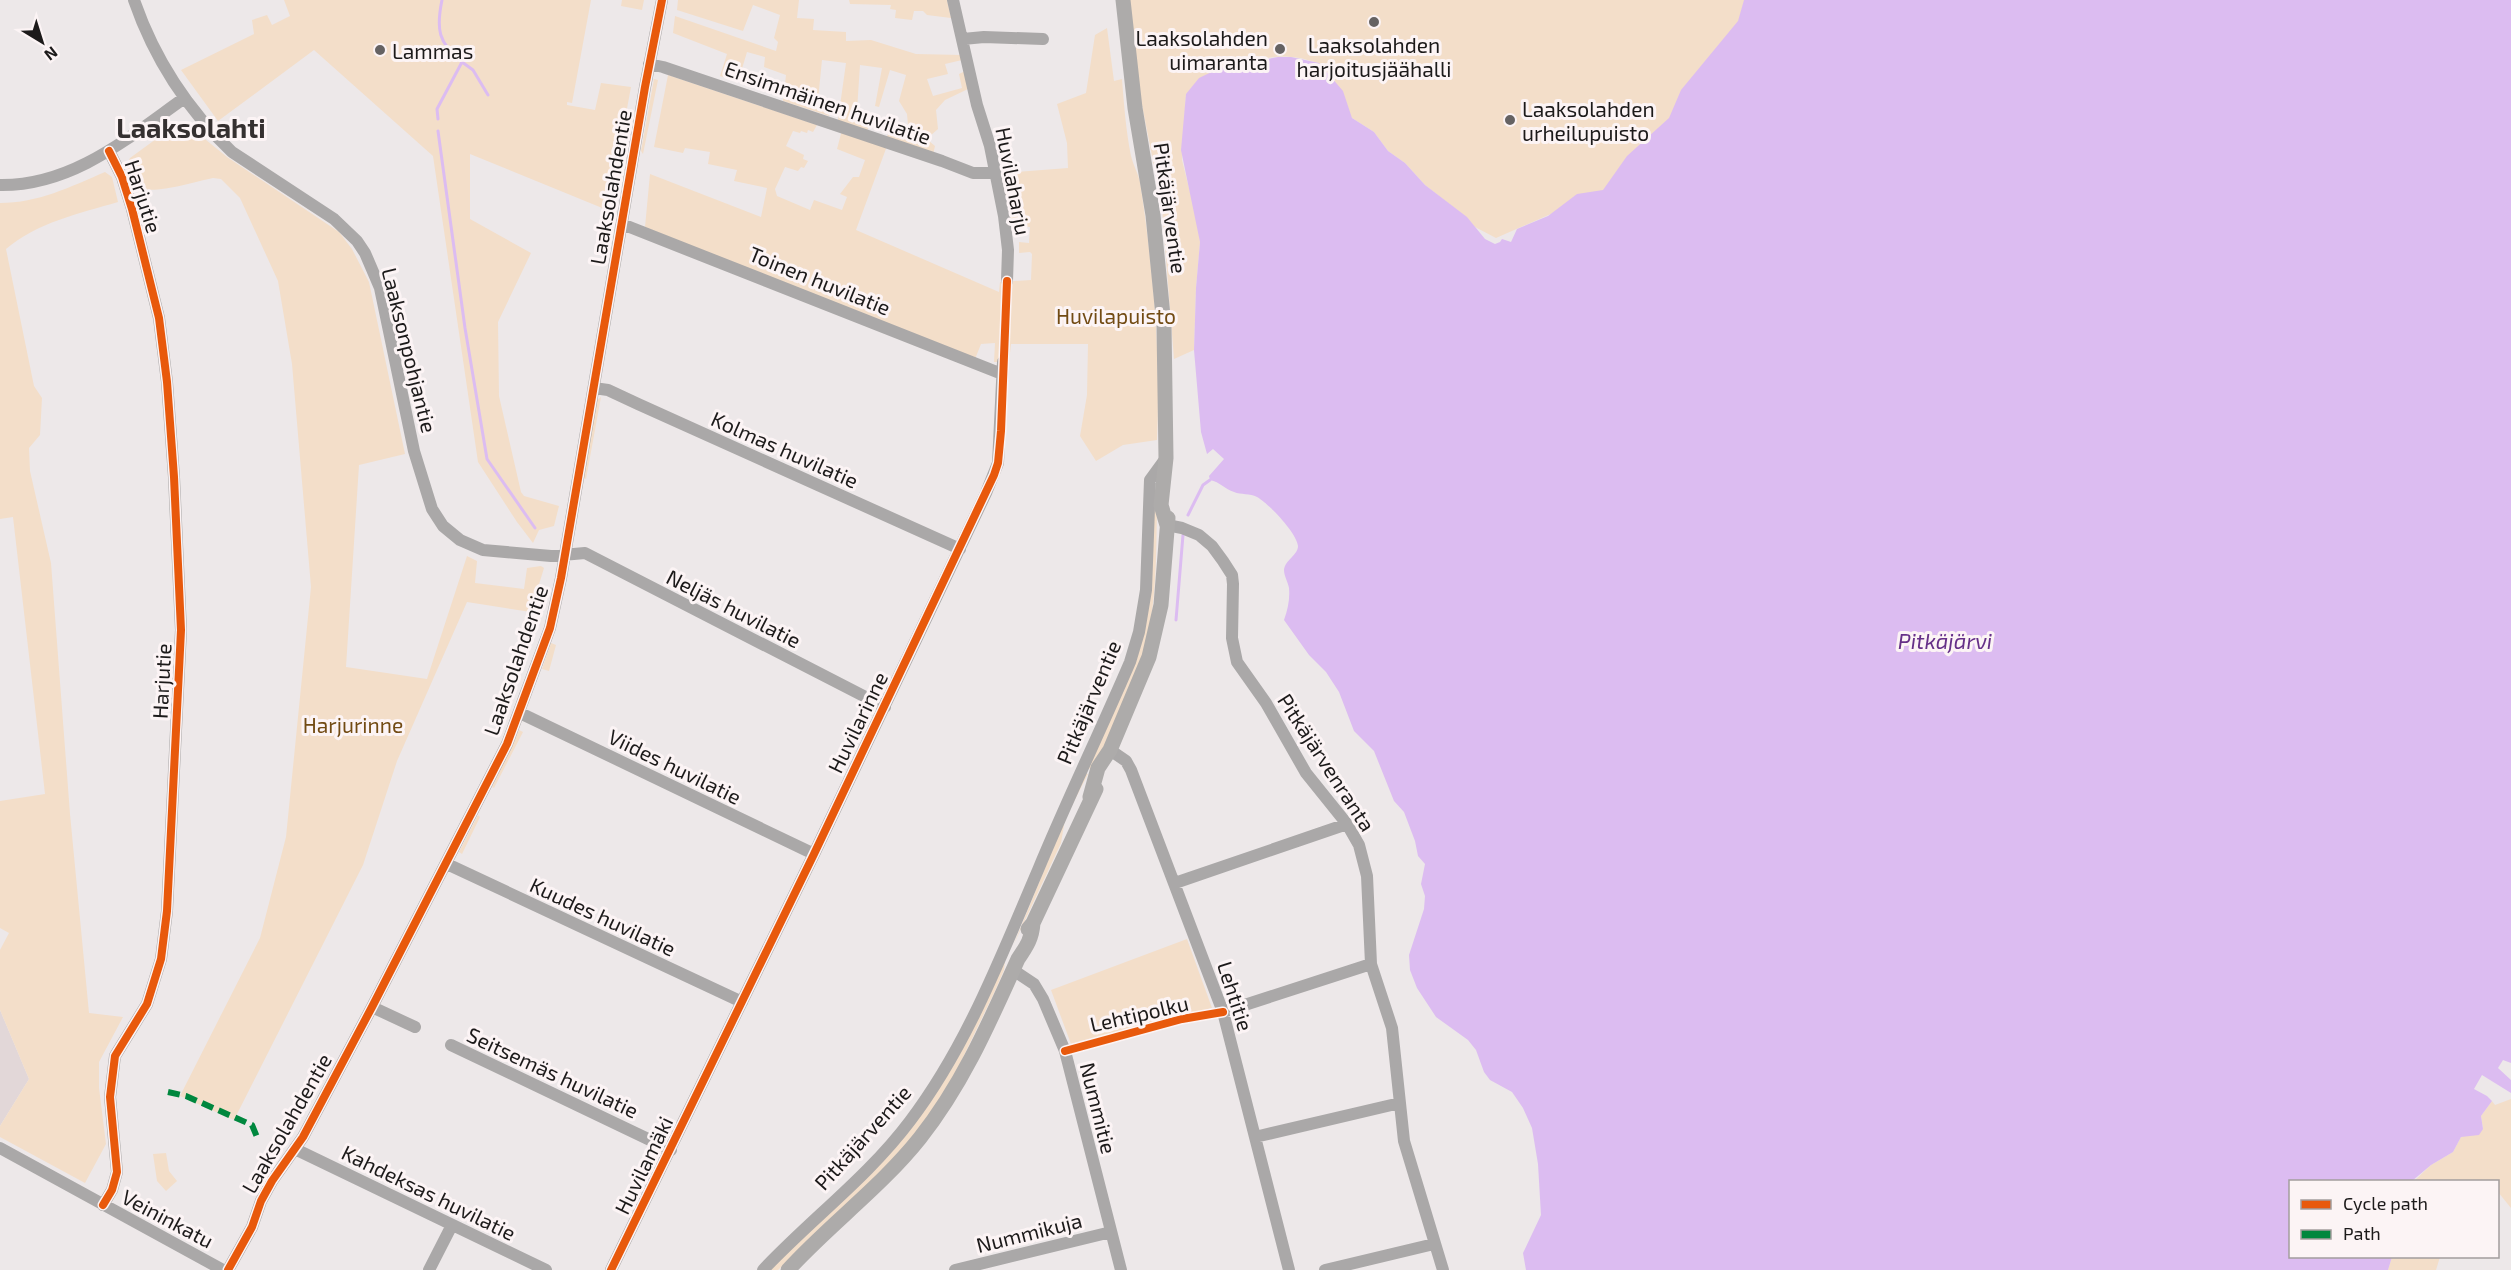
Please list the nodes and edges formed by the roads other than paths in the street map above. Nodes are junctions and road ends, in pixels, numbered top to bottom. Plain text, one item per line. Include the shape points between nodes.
1 (134, 0) edge
2 (662, 0) edge
3 (953, 0) edge
4 (1123, 0) edge
5 (963, 39) junction
6 (1043, 39) dead end
7 (649, 64) junction
8 (183, 99) junction
9 (109, 151) junction
10 (995, 173) junction
11 (0, 185) edge
12 (622, 224) junction
13 (1007, 282) dead end
14 (1003, 368) joint
15 (594, 388) junction
16 (1166, 458) junction
17 (1167, 525) junction
18 (960, 549) junction
19 (564, 555) junction
20 (885, 707) junction
21 (520, 713) junction
22 (1110, 750) junction
23 (1347, 824) junction
24 (814, 854) junction
25 (447, 864) junction
26 (1175, 883) junction
27 (1002, 952) junction
28 (1016, 964) junction
29 (1371, 964) junction
30 (742, 1002) junction
31 (372, 1007) junction
32 (1223, 1012) junction
33 (415, 1027) dead end
34 (451, 1045) dead end
35 (707, 1075) joint
36 (1400, 1103) junction
37 (1255, 1137) junction
38 (0, 1148) edge
39 (295, 1149) junction
40 (671, 1150) junction
41 (104, 1205) junction
42 (452, 1225) junction
43 (1111, 1233) junction
44 (1434, 1244) junction
45 (223, 1270) edge
46 (228, 1270) edge
47 (429, 1270) edge
48 (546, 1270) edge
49 (611, 1270) edge
50 (763, 1270) edge
51 (788, 1270) edge
52 (955, 1270) edge
53 (1121, 1270) edge
54 (1289, 1270) edge
55 (1325, 1270) edge
56 (1443, 1270) edge

1 - 8 street, Laaksonpohjantie via 151,42
2 - 7 street, Laaksolahdentie
3 - 5 street, Huvilaharju
4 - 16 main road, Pitkäjärventie via 1164,326
5 - 6 street
5 - 10 street, Huvilaharju
7 - 10 street, Ensimmäinen huvilatie via 972,173
7 - 12 street, Laaksolahdentie
8 - 9 street
8 - 19 street, Laaksonpohjantie via 232,152 334,219 365,253 380,288 414,451 432,509 444,526 460,540 483,550
9 - 11 street via 57,176
9 - 41 street, Harjutie via 132,209 159,318 174,477 181,630 167,911 161,959 147,1004 115,1056 110,1097 117,1172
10 - 13 street, Huvilaharju via 1008,250
12 - 14 street, Toinen huvilatie
12 - 15 street, Laaksolahdentie
14 - 18 street, Huvilarinne via 998,463
15 - 18 street, Kolmas huvilatie via 608,390
15 - 19 street, Laaksolahdentie
16 - 17 main road, Pitkäjärventie via 1165,483 1170,499
16 - 27 street, Pitkäjärventie via 1150,480 1146,590 1130,662
17 - 22 main road, Pitkäjärventie via 1161,605 1154,639 1140,683
17 - 23 street, Pitkäjärvenranta via 1199,535 1212,546 1232,575 1232,638 1237,662 1306,773
18 - 20 street, Huvilarinne
19 - 20 street, Neljäs huvilatie via 585,553
19 - 21 street, Laaksolahdentie via 550,627
20 - 24 street, Huvilarinne
21 - 24 street, Viides huvilatie
21 - 25 street, Laaksolahdentie
22 - 26 street, Lehtitie via 1126,761 1131,770
22 - 28 main road, Pitkäjärventie via 1098,768 1090,797 1033,922 1032,936
23 - 26 street
23 - 29 street, Pitkäjärvenranta via 1366,867
24 - 30 street, Huvilarinne
25 - 30 street, Kuudes huvilatie
25 - 31 street, Laaksolahdentie
26 - 32 street, Lehtitie
27 - 28 street
27 - 50 street, Pitkäjärventie via 957,1049 909,1122
28 - 43 street, Nummitie via 1043,999 1065,1051
28 - 51 main road, Pitkäjärventie via 981,1039 938,1113 896,1165
29 - 32 street
29 - 36 street, Pitkäjärvenranta via 1392,1028
30 - 35 street, Huvilarinne
31 - 33 street
31 - 39 street, Laaksolahdentie
32 - 37 street, Lehtitie
34 - 40 street, Seitsemäs huvilatie
35 - 40 street, Huvilamäki
36 - 37 street
36 - 44 street, Pitkäjärvenranta via 1404,1141
37 - 54 street, Lehtitie
38 - 41 street, Veininkatu
39 - 42 street, Kahdeksas huvilatie
39 - 46 street, Laaksolahdentie via 272,1180
40 - 49 street, Huvilamäki
41 - 45 street, Veininkatu
42 - 47 street
42 - 48 street, Kahdeksas huvilatie
43 - 52 street, Nummikuja
43 - 53 street, Nummitie
44 - 55 street
44 - 56 street, Pitkäjärvenranta

